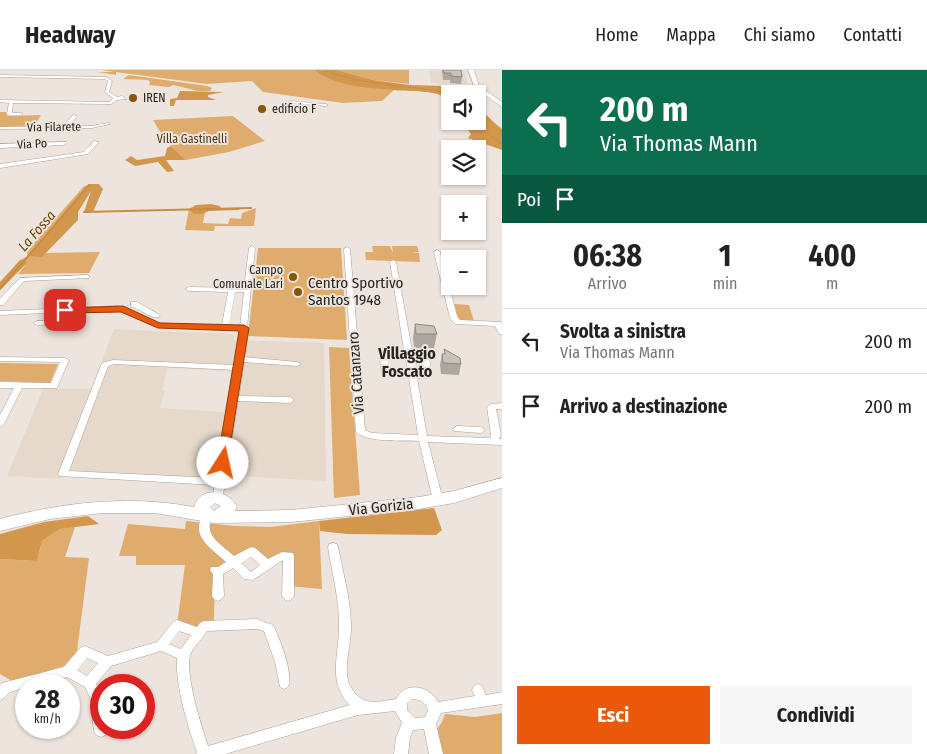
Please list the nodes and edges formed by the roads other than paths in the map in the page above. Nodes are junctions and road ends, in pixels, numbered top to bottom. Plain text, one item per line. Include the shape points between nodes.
1 (471, 70) edge
2 (0, 76) edge
3 (0, 101) edge
4 (11, 102) junction
5 (290, 102) dead end
6 (326, 105) dead end
7 (502, 105) edge
8 (21, 114) dead end
9 (75, 116) dead end
10 (108, 124) dead end
11 (65, 127) junction
12 (0, 128) edge
13 (96, 142) dead end
14 (64, 143) dead end
15 (0, 146) edge
16 (0, 166) edge
17 (252, 248) dead end
18 (347, 249) dead end
19 (437, 252) dead end
20 (392, 262) dead end
21 (87, 277) dead end
22 (189, 289) dead end
23 (232, 289) junction
24 (248, 290) junction
25 (0, 303) edge
26 (134, 304) dead end
27 (146, 310) junction
28 (49, 311) junction
29 (0, 313) edge
30 (156, 315) dead end
31 (137, 316) junction
32 (37, 323) dead end
33 (225, 328) junction
34 (244, 328) junction
35 (502, 332) edge
36 (408, 352) junction
37 (0, 358) edge
38 (240, 364) junction
39 (297, 364) dead end
40 (412, 375) junction
41 (0, 385) edge
42 (19, 386) junction
43 (234, 398) junction
44 (290, 400) dead end
45 (502, 406) edge
46 (0, 424) edge
47 (481, 430) dead end
48 (424, 439) junction
49 (469, 441) junction
50 (497, 442) edge
51 (502, 482) edge
52 (438, 500) junction
53 (215, 504) junction
54 (0, 526) edge
55 (333, 547) dead end
56 (234, 562) junction
57 (268, 565) junction
58 (218, 596) dead end
59 (288, 596) dead end
60 (200, 634) junction
61 (161, 646) junction
62 (183, 655) junction
63 (107, 662) junction
64 (68, 671) junction
65 (89, 683) joint
66 (284, 683) dead end
67 (2, 688) edge
68 (502, 698) edge
69 (399, 705) junction
70 (364, 708) junction
71 (435, 708) junction
72 (410, 722) junction
73 (429, 723) junction
74 (204, 754) edge
75 (401, 754) edge
76 (436, 754) edge

1 - 7 street via 477,87
2 - 4 street via 106,78 110,81 107,92 116,99 111,102
3 - 4 street
4 - 8 street via 9,114
5 - 6 street
9 - 11 street
10 - 11 street, Via Filarete
11 - 12 street, Via Filarete
13 - 16 street via 86,153
14 - 15 street, Via Po
17 - 24 street
18 - 48 street, Via Catanzaro via 359,429 371,436
19 - 35 street via 453,316 458,322 498,324
20 - 36 street
21 - 25 street via 22,279
22 - 23 street
23 - 24 street
23 - 33 street
24 - 34 street
26 - 27 street
27 - 30 street
27 - 31 street
28 - 29 street
28 - 31 street via 117,308
28 - 32 street via 50,323
31 - 33 street via 158,326
33 - 34 street
34 - 38 street
36 - 40 street
36 - 40 street via 424,352 428,376
36 - 40 street via 383,352 386,375
37 - 42 street via 65,360 54,386
38 - 39 street
38 - 43 street
38 - 53 street via 113,362 105,365 63,474
40 - 48 street
41 - 42 street
42 - 46 street
43 - 44 street
43 - 53 street
45 - 50 street via 490,407
47 - 49 street via 461,429
48 - 49 street
48 - 52 street
49 - 50 street
51 - 52 main road, Via Gorizia
52 - 53 main road, Via Gorizia via 312,515 258,517
53 - 54 main road, Via Gorizia via 170,509 86,508
53 - 56 street via 203,525 204,535
55 - 70 street via 345,625 340,670 348,693 355,704
56 - 57 street via 250,551
56 - 57 street via 248,576
56 - 58 street via 217,571
57 - 59 street via 282,556 289,556
60 - 61 street via 177,625
60 - 62 street
60 - 66 street via 204,626 257,624 269,628 281,662
61 - 62 street
61 - 63 street
62 - 74 street via 183,670
63 - 64 street via 85,651
63 - 65 street
64 - 65 street
64 - 67 street
68 - 71 street via 481,695
69 - 70 street
69 - 71 street via 405,696 416,692 428,698
69 - 72 street via 401,713
70 - 74 street
71 - 73 street
72 - 73 street
72 - 75 street
73 - 76 street

